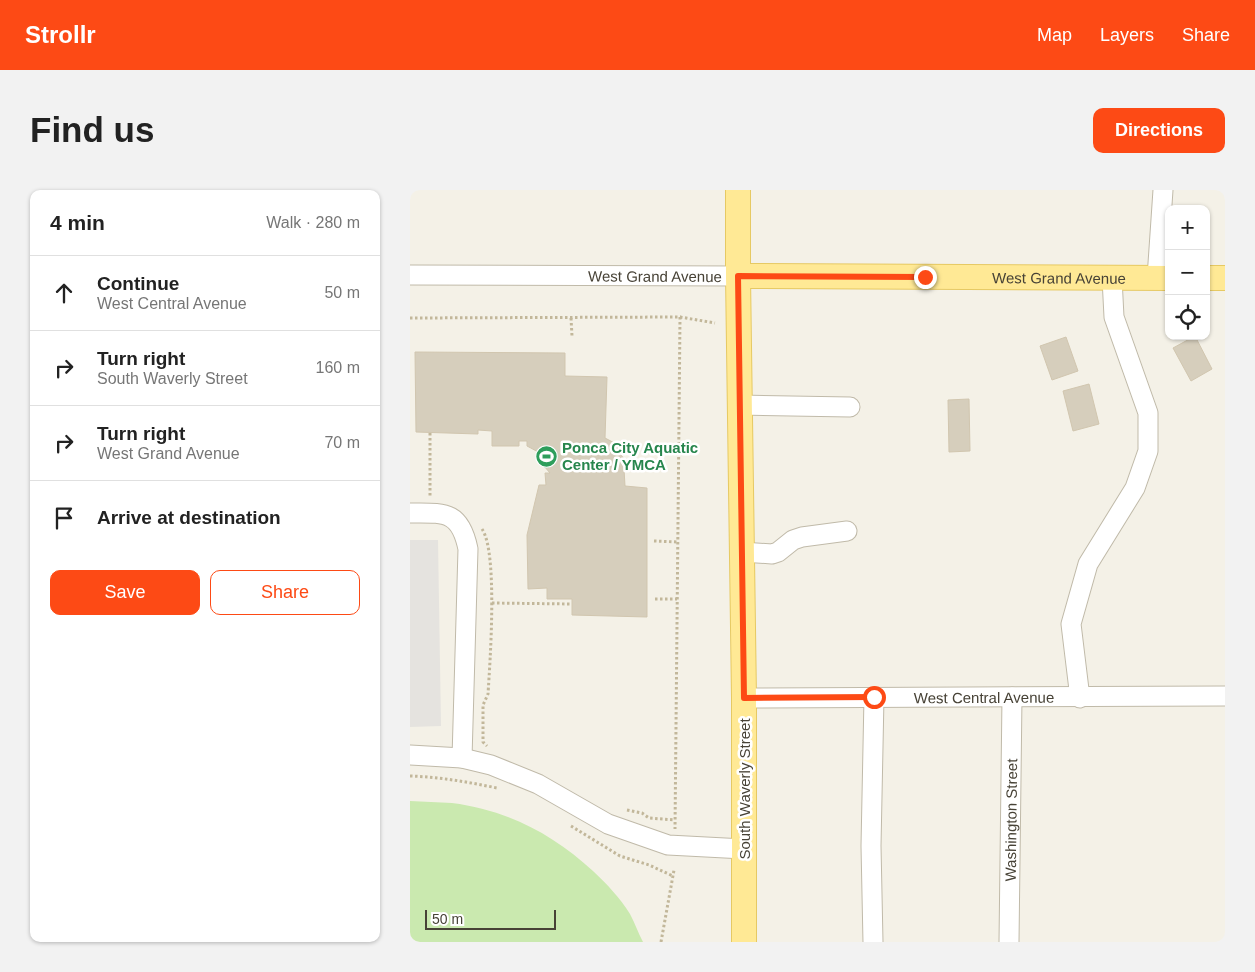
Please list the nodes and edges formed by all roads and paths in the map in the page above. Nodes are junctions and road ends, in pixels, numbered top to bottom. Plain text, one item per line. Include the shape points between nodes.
1 (738, 190) edge
2 (1163, 190) edge
3 (410, 275) edge
4 (738, 276) junction
5 (1112, 278) junction
6 (1163, 278) edge
7 (1210, 278) edge
8 (1225, 278) edge
9 (680, 317) junction
10 (410, 318) edge
11 (571, 318) junction
12 (715, 323) dead end
13 (572, 336) dead end
14 (739, 405) junction
15 (850, 407) dead end
16 (430, 433) dead end
17 (438, 497) dead end
18 (410, 513) edge
19 (480, 525) dead end
20 (847, 531) dead end
21 (654, 541) dead end
22 (678, 542) junction
23 (742, 552) junction
24 (655, 599) dead end
25 (677, 599) junction
26 (492, 603) junction
27 (572, 604) dead end
28 (1225, 696) edge
29 (874, 697) junction
30 (1012, 697) junction
31 (744, 698) junction
32 (1080, 698) junction
33 (489, 748) dead end
34 (410, 755) edge
35 (462, 758) junction
36 (410, 776) edge
37 (505, 790) dead end
38 (621, 809) dead end
39 (675, 820) junction
40 (569, 824) dead end
41 (675, 833) dead end
42 (744, 850) junction
43 (674, 870) dead end
44 (674, 876) junction
45 (661, 942) edge
46 (744, 942) edge
47 (873, 942) edge
48 (1009, 942) edge

1 - 4 main road, South Waverly Street
2 - 6 street
3 - 4 street, West Grand Avenue
4 - 5 main road, West Grand Avenue
4 - 14 main road, South Waverly Street
5 - 6 main road, West Grand Avenue
5 - 32 street via 1114,317 1148,414 1148,451 1135,488 1088,564 1071,624
7 - 8 main road
9 - 11 path
9 - 12 path
9 - 22 path
10 - 11 path
11 - 13 path
14 - 15 street
14 - 23 main road, South Waverly Street
16 - 17 path via 429,497
18 - 35 street via 441,513 456,521 465,534 468,549
19 - 26 path via 488,542
20 - 23 street via 802,537 772,554
21 - 22 path
22 - 25 path
23 - 31 main road, South Waverly Street
24 - 25 path
25 - 39 path
26 - 27 path
26 - 33 path via 488,694 483,704 483,742
28 - 32 street, West Central Avenue
29 - 30 street, West Central Avenue
29 - 31 street, West Central Avenue
29 - 47 street
30 - 32 street, West Central Avenue
30 - 48 street, Washington Street
31 - 42 main road, South Waverly Street
34 - 35 street
35 - 42 street via 538,784 608,824 668,844
36 - 37 path via 465,781
38 - 39 path via 642,813 649,818
39 - 41 path
40 - 44 path via 620,856
42 - 46 main road, South Waverly Street
43 - 44 path
44 - 45 path

